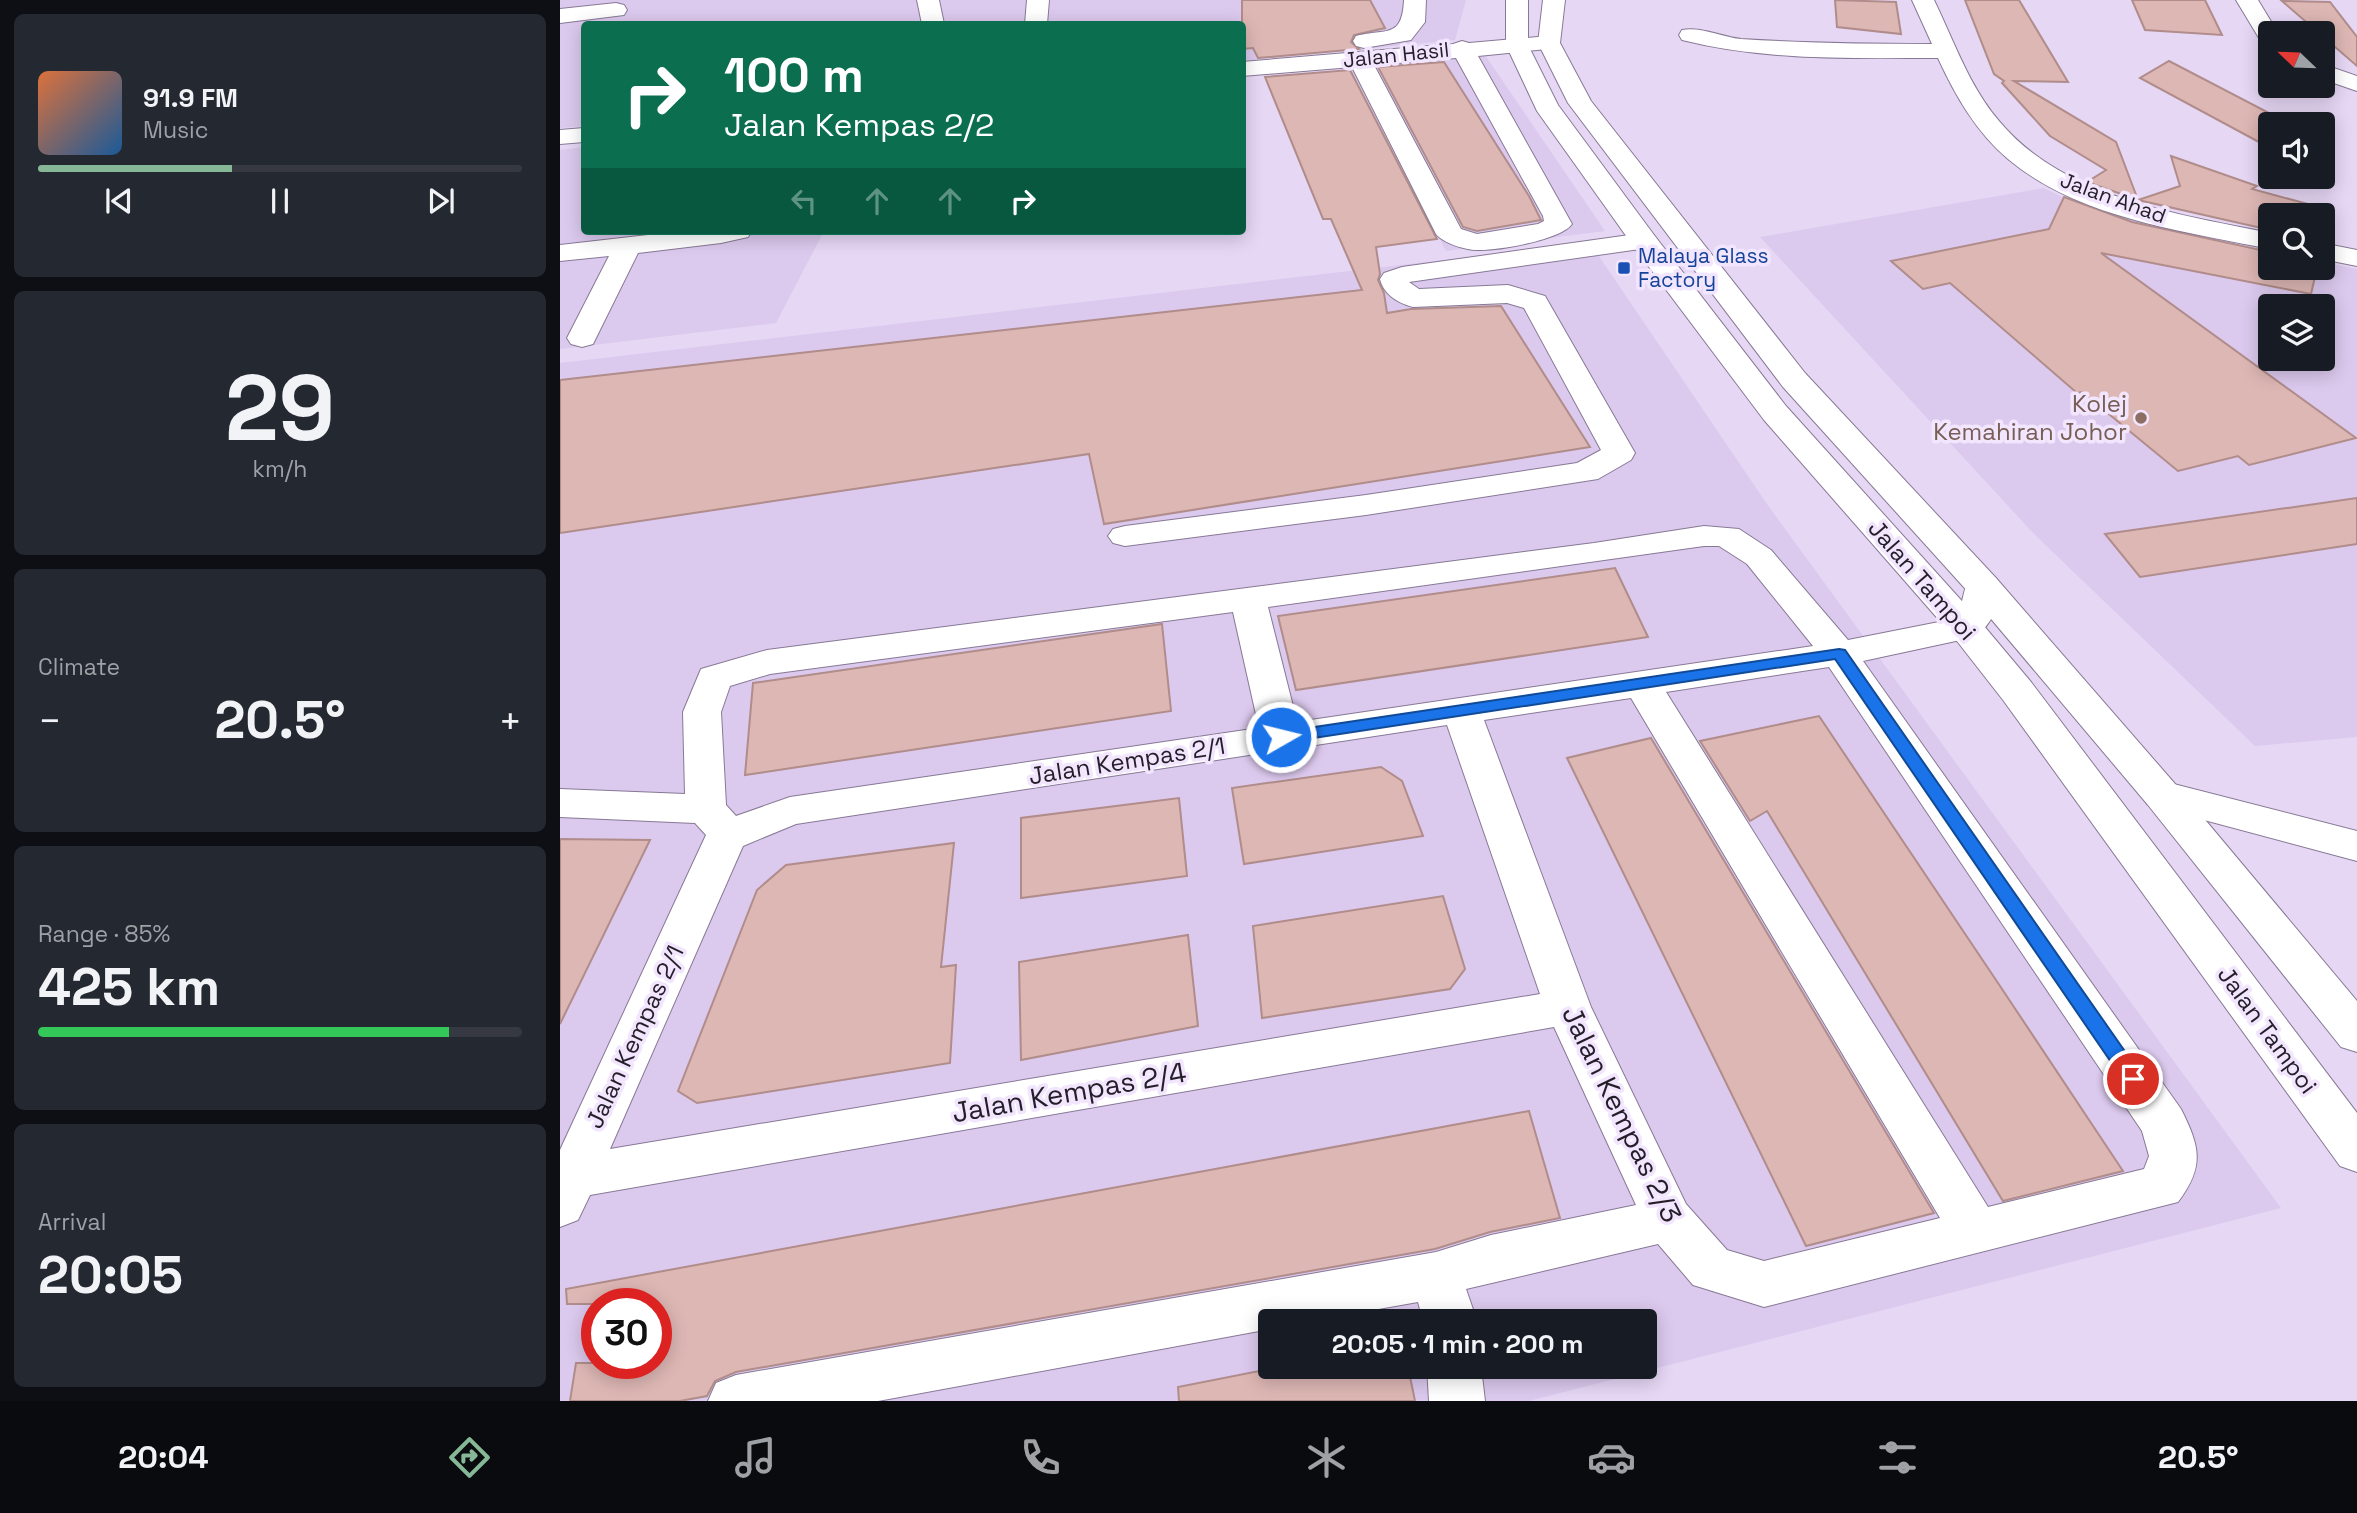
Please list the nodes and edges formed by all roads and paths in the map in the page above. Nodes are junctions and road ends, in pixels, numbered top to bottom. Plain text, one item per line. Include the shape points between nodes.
1 (928, 0) edge
2 (1038, 0) edge
3 (1415, 0) edge
4 (1517, 0) edge
5 (1554, 0) edge
6 (1923, 0) edge
7 (2247, 0) edge
8 (616, 10) dead end
9 (560, 16) edge
10 (932, 21) edge
11 (1036, 21) edge
12 (2260, 21) edge
13 (1690, 35) dead end
14 (1549, 43) junction
15 (1517, 45) junction
16 (1462, 48) junction
17 (1948, 51) junction
18 (1246, 55) edge
19 (1359, 58) junction
20 (1246, 69) edge
21 (2335, 76) edge
22 (2357, 84) edge
23 (581, 122) edge
24 (560, 125) edge
25 (724, 235) edge
26 (2258, 238) edge
27 (1644, 242) junction
28 (628, 245) junction
29 (560, 253) edge
30 (2335, 254) edge
31 (2357, 258) edge
32 (582, 338) dead end
33 (1125, 536) dead end
34 (1983, 586) junction
35 (1248, 597) junction
36 (1966, 628) junction
37 (1839, 654) junction
38 (1642, 684) junction
39 (1462, 712) junction
40 (1281, 737) junction
41 (2162, 795) junction
42 (560, 803) edge
43 (716, 822) junction
44 (2357, 846) edge
45 (2271, 928) junction
46 (1568, 1007) junction
47 (2357, 1010) edge
48 (2357, 1034) edge
49 (2306, 1084) junction
50 (2357, 1151) edge
51 (2357, 1160) edge
52 (565, 1191) edge
53 (1668, 1220) junction
54 (1976, 1231) junction
55 (1443, 1298) edge
56 (1455, 1379) edge
57 (736, 1401) edge
58 (1457, 1401) edge

1 - 10 street
2 - 11 street
3 - 18 street via 1414,22 1403,36
4 - 15 street, Jalan Tampoi
5 - 14 street
6 - 17 street, Jalan Ahad
7 - 12 street
8 - 9 street
13 - 17 street via 1732,45 1814,51
14 - 15 street, Jalan Hasil
14 - 34 street, Jalan Tampoi via 1580,103 1794,380
15 - 16 street, Jalan Hasil
15 - 27 street, Jalan Tampoi via 1546,106
16 - 19 street, Jalan Hasil
16 - 19 street via 1558,224 1476,242 1450,234
17 - 26 street, Jalan Ahad via 1971,101 1992,130 2053,177 2145,213
19 - 20 street, Jalan Hasil
21 - 22 street
23 - 24 street
25 - 28 street
27 - 33 street via 1394,279 1396,287 1413,298 1507,294 1535,302 1619,453 1586,472
27 - 36 street, Jalan Tampoi via 1775,413
28 - 29 street
28 - 32 street
30 - 31 street
34 - 36 street via 1981,608
34 - 41 street, Jalan Tampoi
35 - 37 street via 1727,536 1759,557
35 - 40 street
35 - 43 street via 767,662 714,678 702,712
36 - 37 street, Jalan Kempas 2/1
36 - 49 street, Jalan Tampoi
37 - 38 street, Jalan Kempas 2/1
37 - 54 street, Jalan Kempas 2/3 via 2164,1123 2176,1156 2171,1174 2160,1186
38 - 39 street, Jalan Kempas 2/1
38 - 54 street
39 - 40 street, Jalan Kempas 2/1
39 - 46 street, Jalan Kempas 2/3
40 - 43 street, Jalan Kempas 2/1
41 - 44 street
41 - 45 street, Jalan Tampoi
42 - 43 street
43 - 52 street, Jalan Kempas 2/1
45 - 47 street
45 - 48 street, Jalan Tampoi
46 - 52 street, Jalan Kempas 2/4
46 - 53 street, Jalan Kempas 2/3
49 - 50 street, Jalan Tampoi
49 - 51 street
53 - 54 street, Jalan Kempas 2/3 via 1711,1269 1764,1284
53 - 55 street via 1490,1258
55 - 57 street
56 - 58 street

